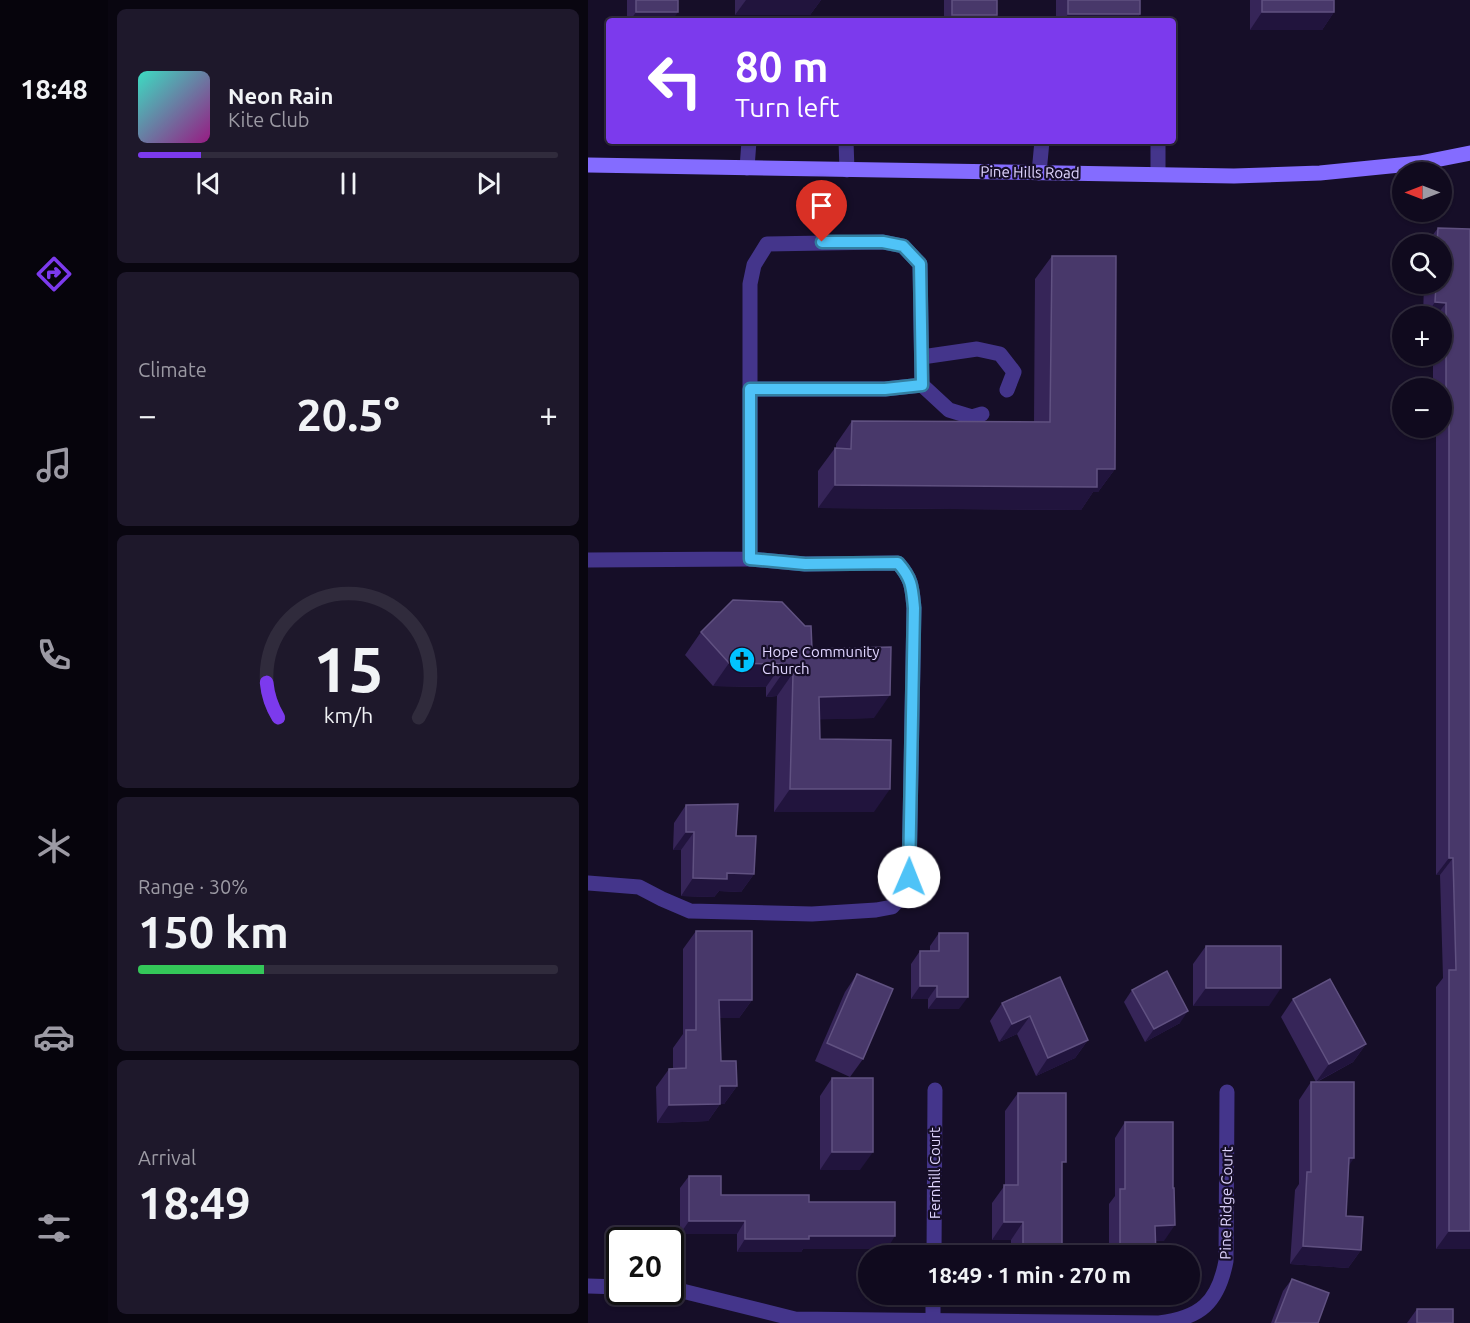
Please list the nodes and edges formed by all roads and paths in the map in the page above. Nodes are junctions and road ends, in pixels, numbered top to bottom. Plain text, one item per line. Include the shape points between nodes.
1 (749, 144) edge
2 (846, 144) edge
3 (1042, 144) edge
4 (1158, 144) edge
5 (1470, 153) edge
6 (588, 165) edge
7 (747, 168) junction
8 (847, 170) junction
9 (1039, 172) junction
10 (1158, 174) junction
11 (922, 357) junction
12 (922, 385) junction
13 (750, 389) junction
14 (1007, 390) dead end
15 (982, 414) dead end
16 (750, 559) junction
17 (588, 560) edge
18 (588, 883) edge
19 (935, 1090) dead end
20 (1227, 1092) dead end
21 (934, 1245) edge
22 (588, 1286) edge
23 (606, 1287) edge
24 (684, 1291) edge
25 (933, 1305) edge
26 (933, 1320) junction

1 - 7 street
2 - 8 street
3 - 9 street
4 - 10 street
5 - 10 main road, Pine Hills Road via 1420,163 1320,173
6 - 7 main road, Pine Hills Road
7 - 8 main road, Pine Hills Road
8 - 9 main road, Pine Hills Road
9 - 10 main road, Pine Hills Road
11 - 12 street
11 - 13 street via 920,264 903,246 883,242 767,244 754,265 750,284
11 - 14 street via 978,350 1000,354 1014,372
12 - 13 street via 885,389
12 - 15 street via 949,410 972,417
13 - 16 street
16 - 17 street
16 - 18 street via 805,564 898,563 911,582 914,608 909,877 902,896 892,907 876,910 812,914 690,911 639,887
19 - 21 street, Fernhill Court
20 - 26 street, Pine Ridge Court via 1226,1261 1216,1293 1205,1307 1175,1321 1158,1323
22 - 23 street
24 - 26 street, Pine Ridge Court via 795,1319
25 - 26 street

